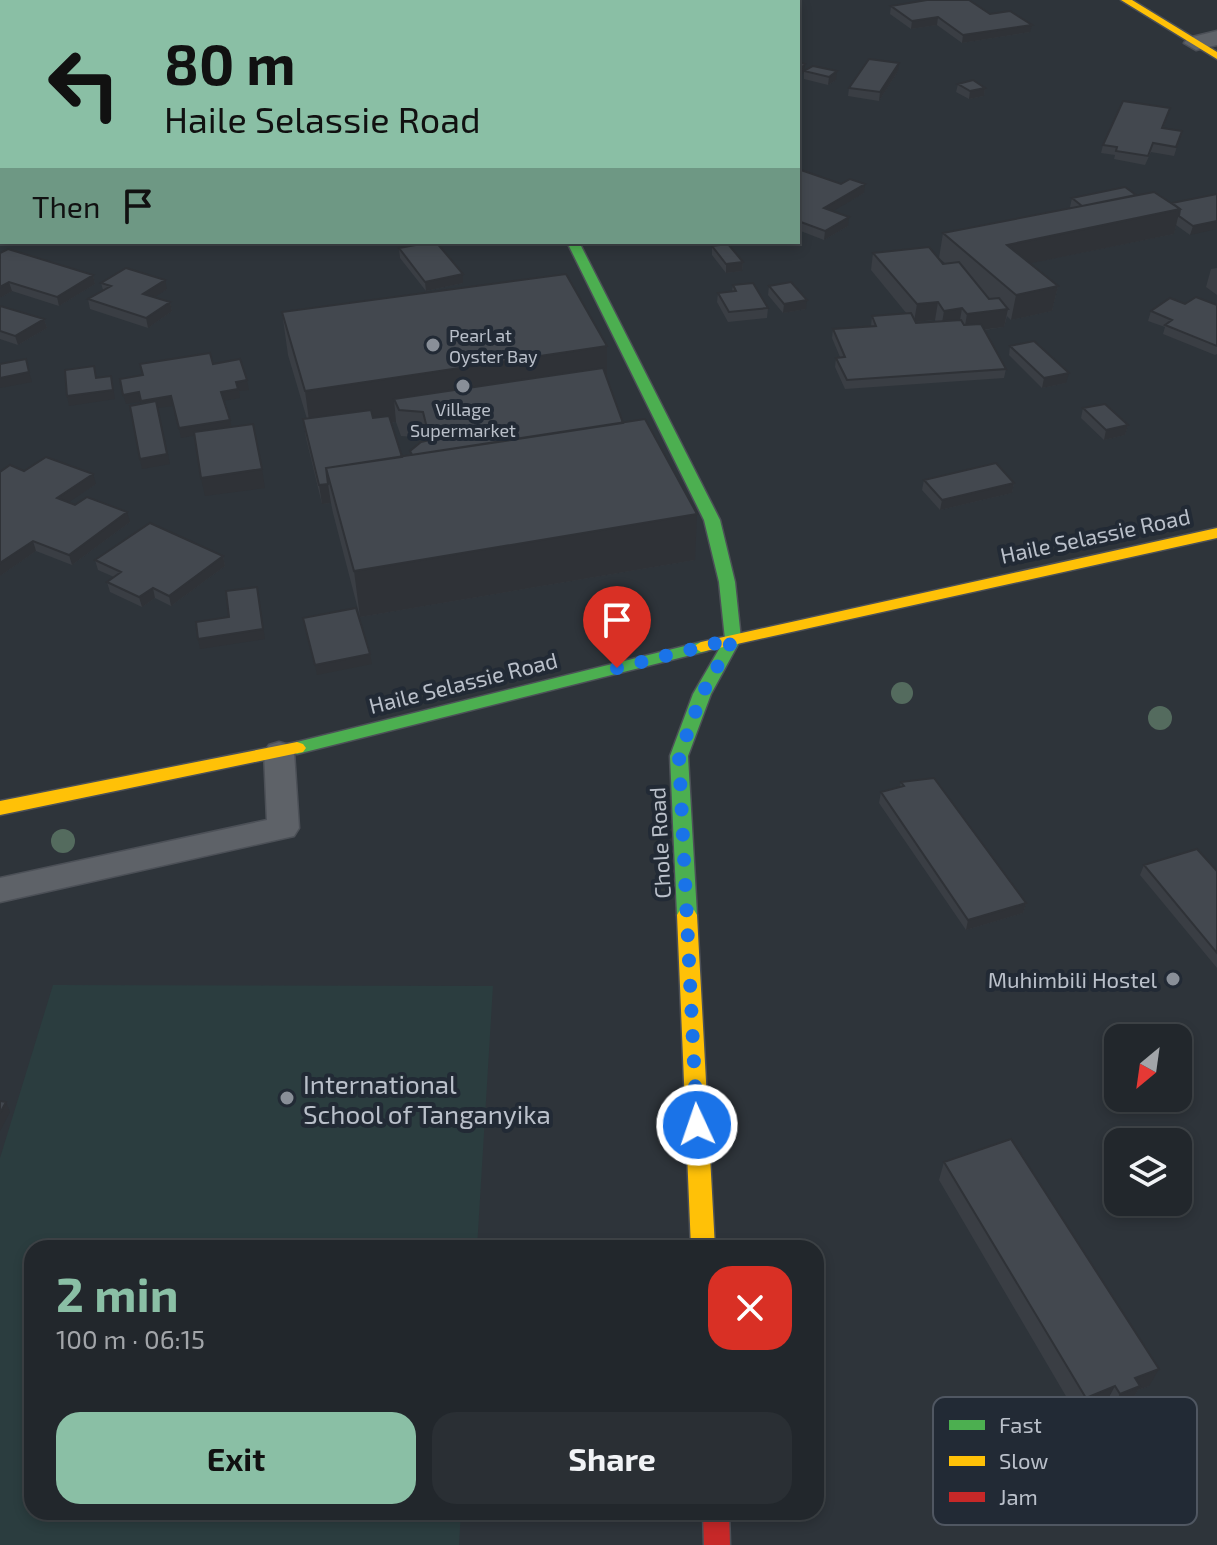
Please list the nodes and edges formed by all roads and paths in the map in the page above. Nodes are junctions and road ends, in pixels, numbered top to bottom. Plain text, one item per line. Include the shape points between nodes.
1 (1126, 0) edge
2 (1206, 41) edge
3 (1217, 56) edge
4 (574, 244) edge
5 (1217, 533) edge
6 (733, 639) junction
7 (279, 752) junction
8 (0, 808) edge
9 (0, 890) edge
10 (703, 1240) edge
11 (716, 1520) edge
12 (717, 1545) edge

1 - 2 street
2 - 3 street
4 - 6 street via 712,520
5 - 6 street, Haile Selassie Road
6 - 7 street, Haile Selassie Road
6 - 10 street, Chole Road via 702,694 679,756
7 - 8 street, Haile Selassie Road
7 - 9 lane via 283,828
11 - 12 street

